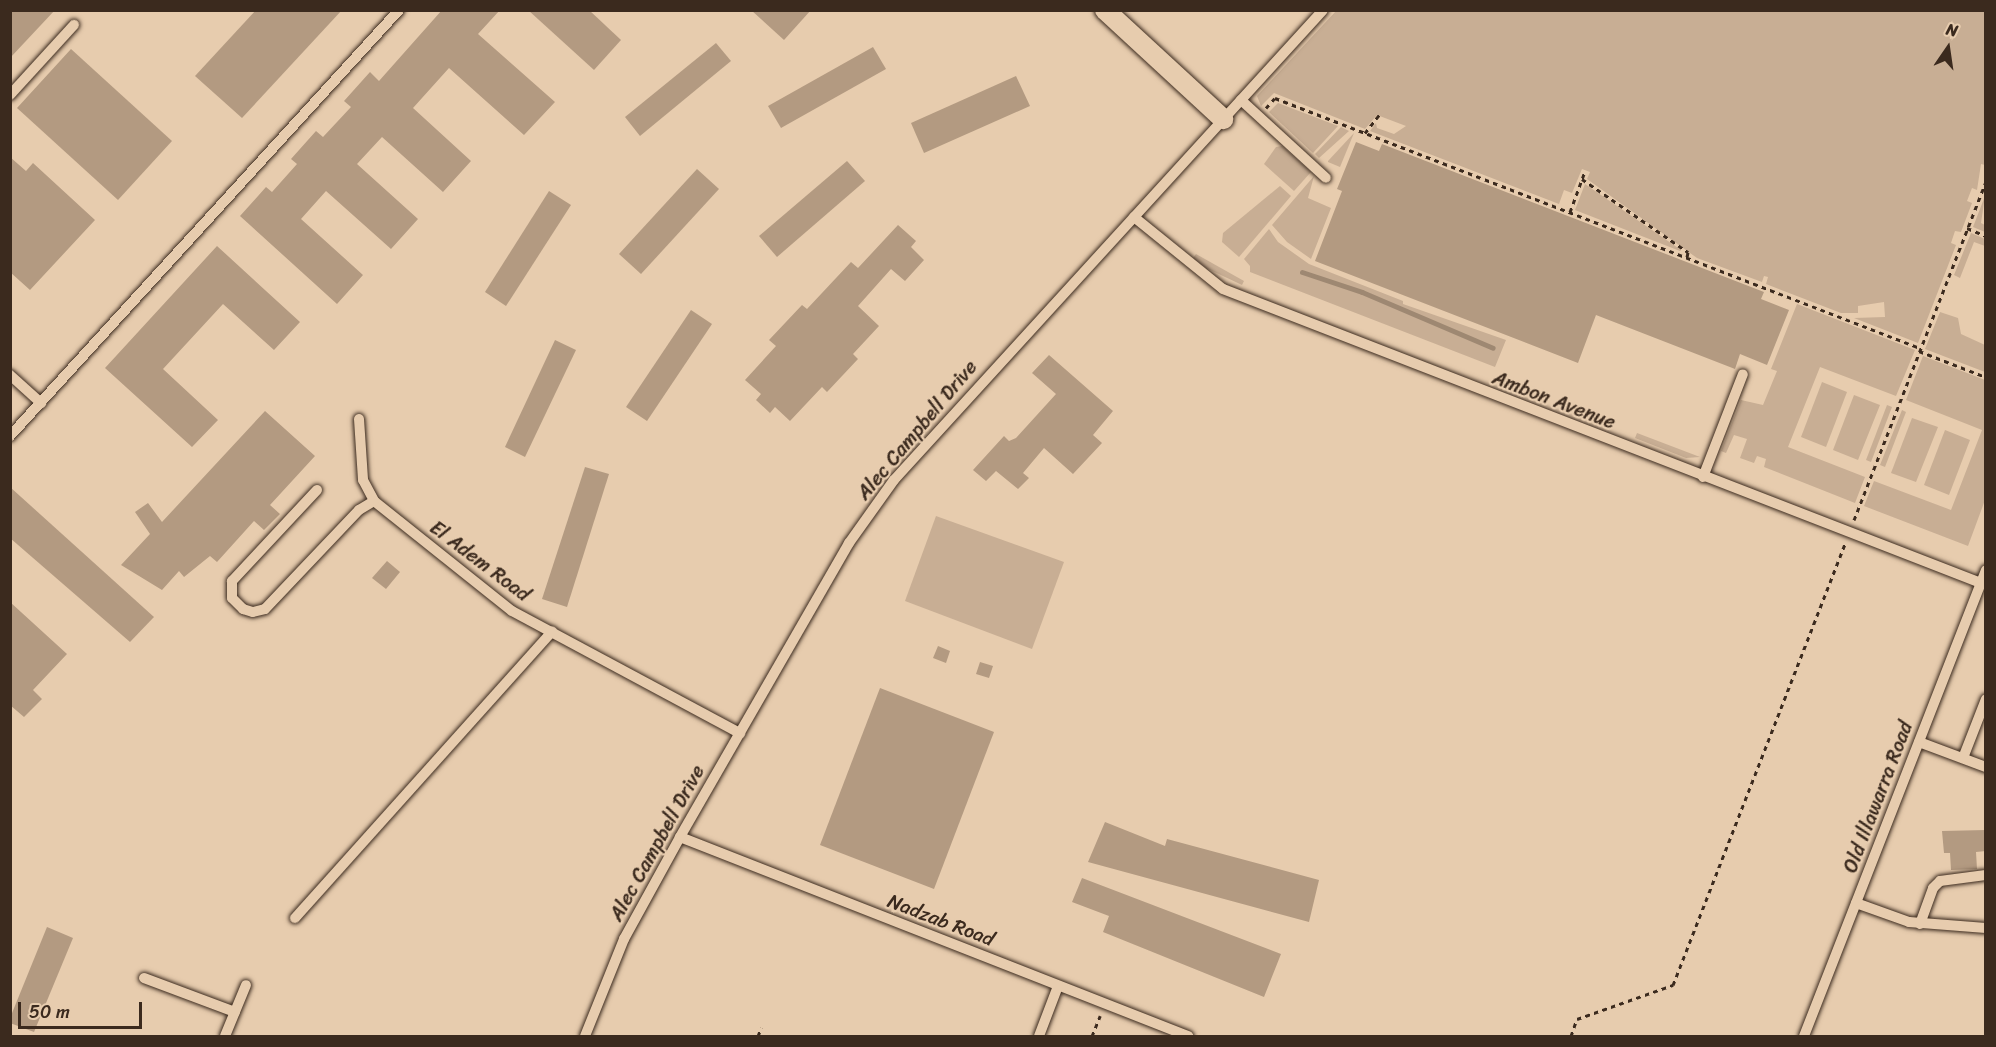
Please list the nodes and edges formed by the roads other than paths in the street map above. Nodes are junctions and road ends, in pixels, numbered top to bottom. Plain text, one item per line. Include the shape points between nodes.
1 (399, 10) edge
2 (1105, 10) edge
3 (1323, 10) edge
4 (74, 25) dead end
5 (10, 95) edge
6 (1241, 100) junction
7 (1223, 119) junction
8 (1326, 178) dead end
9 (1134, 217) junction
10 (1743, 374) dead end
11 (10, 375) edge
12 (41, 403) junction
13 (360, 419) dead end
14 (10, 436) edge
15 (1703, 477) junction
16 (317, 490) dead end
17 (374, 501) junction
18 (1986, 570) edge
19 (1981, 583) junction
20 (552, 632) junction
21 (1986, 699) edge
22 (740, 733) junction
23 (1919, 742) junction
24 (1963, 758) junction
25 (1986, 767) edge
26 (680, 837) junction
27 (1986, 875) edge
28 (1856, 903) junction
29 (295, 918) dead end
30 (1920, 924) junction
31 (1986, 928) edge
32 (144, 978) dead end
33 (246, 985) dead end
34 (1058, 986) junction
35 (235, 1012) junction
36 (225, 1036) edge
37 (585, 1036) edge
38 (1039, 1036) edge
39 (1188, 1036) edge
40 (1804, 1036) edge

1 - 12 lane
2 - 7 street
3 - 6 lane, Alec Campbell Drive
4 - 5 lane
6 - 7 lane, Alec Campbell Drive
6 - 8 lane
7 - 9 lane, Alec Campbell Drive
9 - 15 lane, Ambon Avenue via 1223,289
9 - 22 lane, Alec Campbell Drive via 894,480 849,543
10 - 15 lane
11 - 12 lane
12 - 14 lane
13 - 17 lane, El Adem Road via 363,480
15 - 19 lane, Ambon Avenue
16 - 17 lane via 232,581 232,598 243,609 265,609 359,510
17 - 20 lane, El Adem Road via 512,611
18 - 19 lane, Old Illawarra Road
19 - 23 lane, Old Illawarra Road
20 - 22 lane, El Adem Road
20 - 29 lane
21 - 24 lane
22 - 26 lane, Alec Campbell Drive
23 - 24 lane
23 - 28 lane, Old Illawarra Road
24 - 25 lane
26 - 34 lane, Nadzab Road
26 - 37 lane, Alec Campbell Drive via 624,939
27 - 30 lane via 1940,881 1933,888
28 - 30 lane
28 - 40 lane, Old Illawarra Road
30 - 31 lane
32 - 35 lane
33 - 35 lane
34 - 38 lane
34 - 39 lane, Nadzab Road
35 - 36 lane

